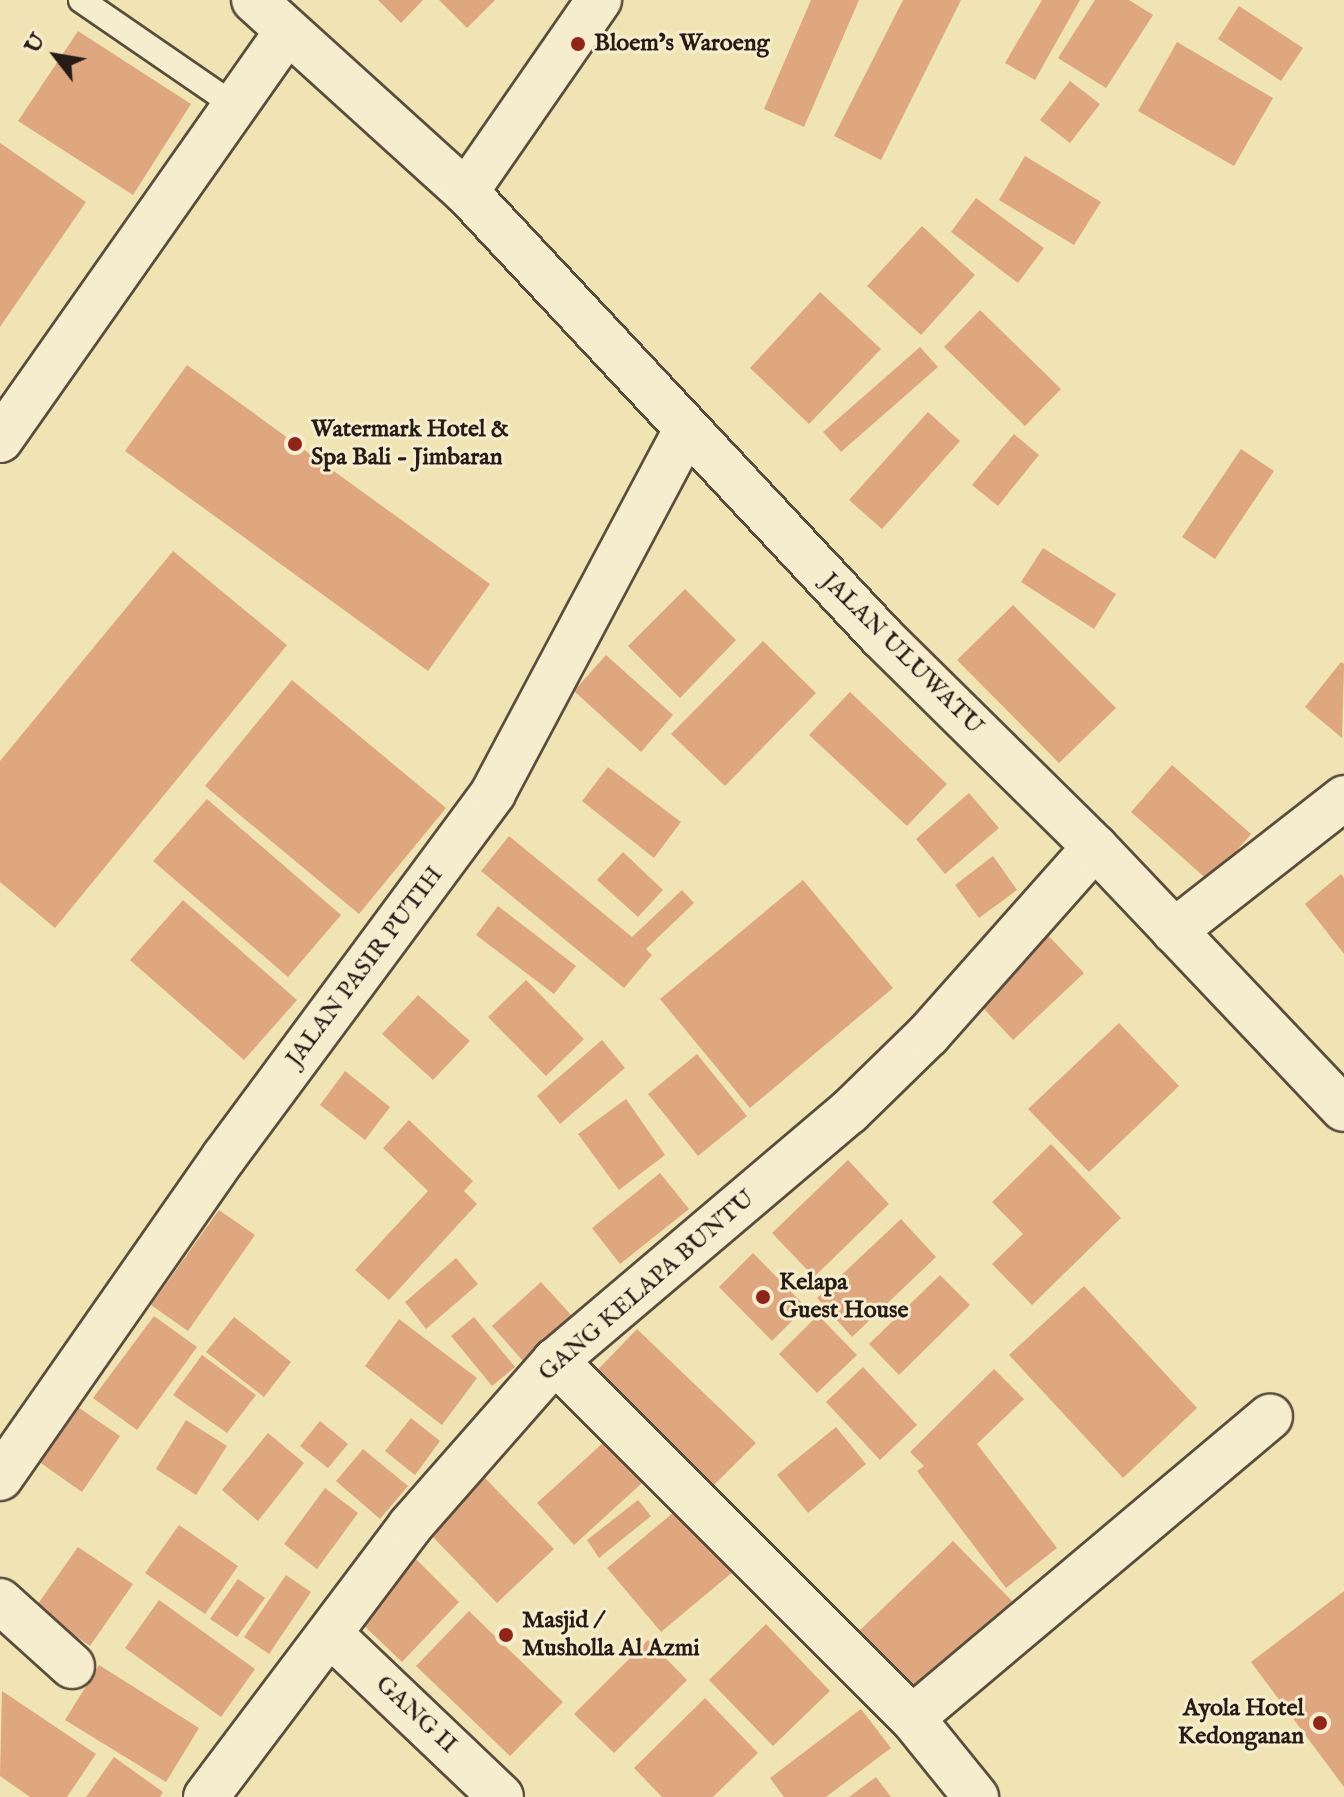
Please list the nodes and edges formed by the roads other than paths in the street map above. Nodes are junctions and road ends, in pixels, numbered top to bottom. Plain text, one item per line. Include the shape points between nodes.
1 (81, 0) edge
2 (254, 0) edge
3 (599, 0) edge
4 (287, 32) junction
5 (234, 105) junction
6 (466, 192) junction
7 (686, 430) junction
8 (0, 440) edge
9 (1344, 798) edge
10 (1095, 847) junction
11 (1174, 931) junction
12 (1344, 1109) edge
13 (555, 1361) junction
14 (1270, 1417) dead end
15 (0, 1478) edge
16 (0, 1601) edge
17 (330, 1634) junction
18 (72, 1666) dead end
19 (912, 1718) junction
20 (206, 1797) edge
21 (501, 1797) edge
22 (976, 1797) edge

1 - 5 lane
2 - 4 street, JALAN ULUWATU
3 - 6 street
4 - 5 street
4 - 6 street, JALAN ULUWATU
5 - 8 street
6 - 7 street, JALAN ULUWATU
7 - 10 street, JALAN ULUWATU via 881,636
7 - 15 street, JALAN PASIR PUTIH via 493,793 224,1157
9 - 11 street
10 - 11 street, JALAN ULUWATU
10 - 13 street, GANG KELAPA BUNTU via 928,1035 849,1112
11 - 12 street, JALAN ULUWATU
13 - 17 street, GANG KELAPA BUNTU via 410,1526
13 - 19 street
14 - 19 street
16 - 18 street
17 - 20 street, GANG KELAPA BUNTU
17 - 21 street, GANG II
19 - 22 street

